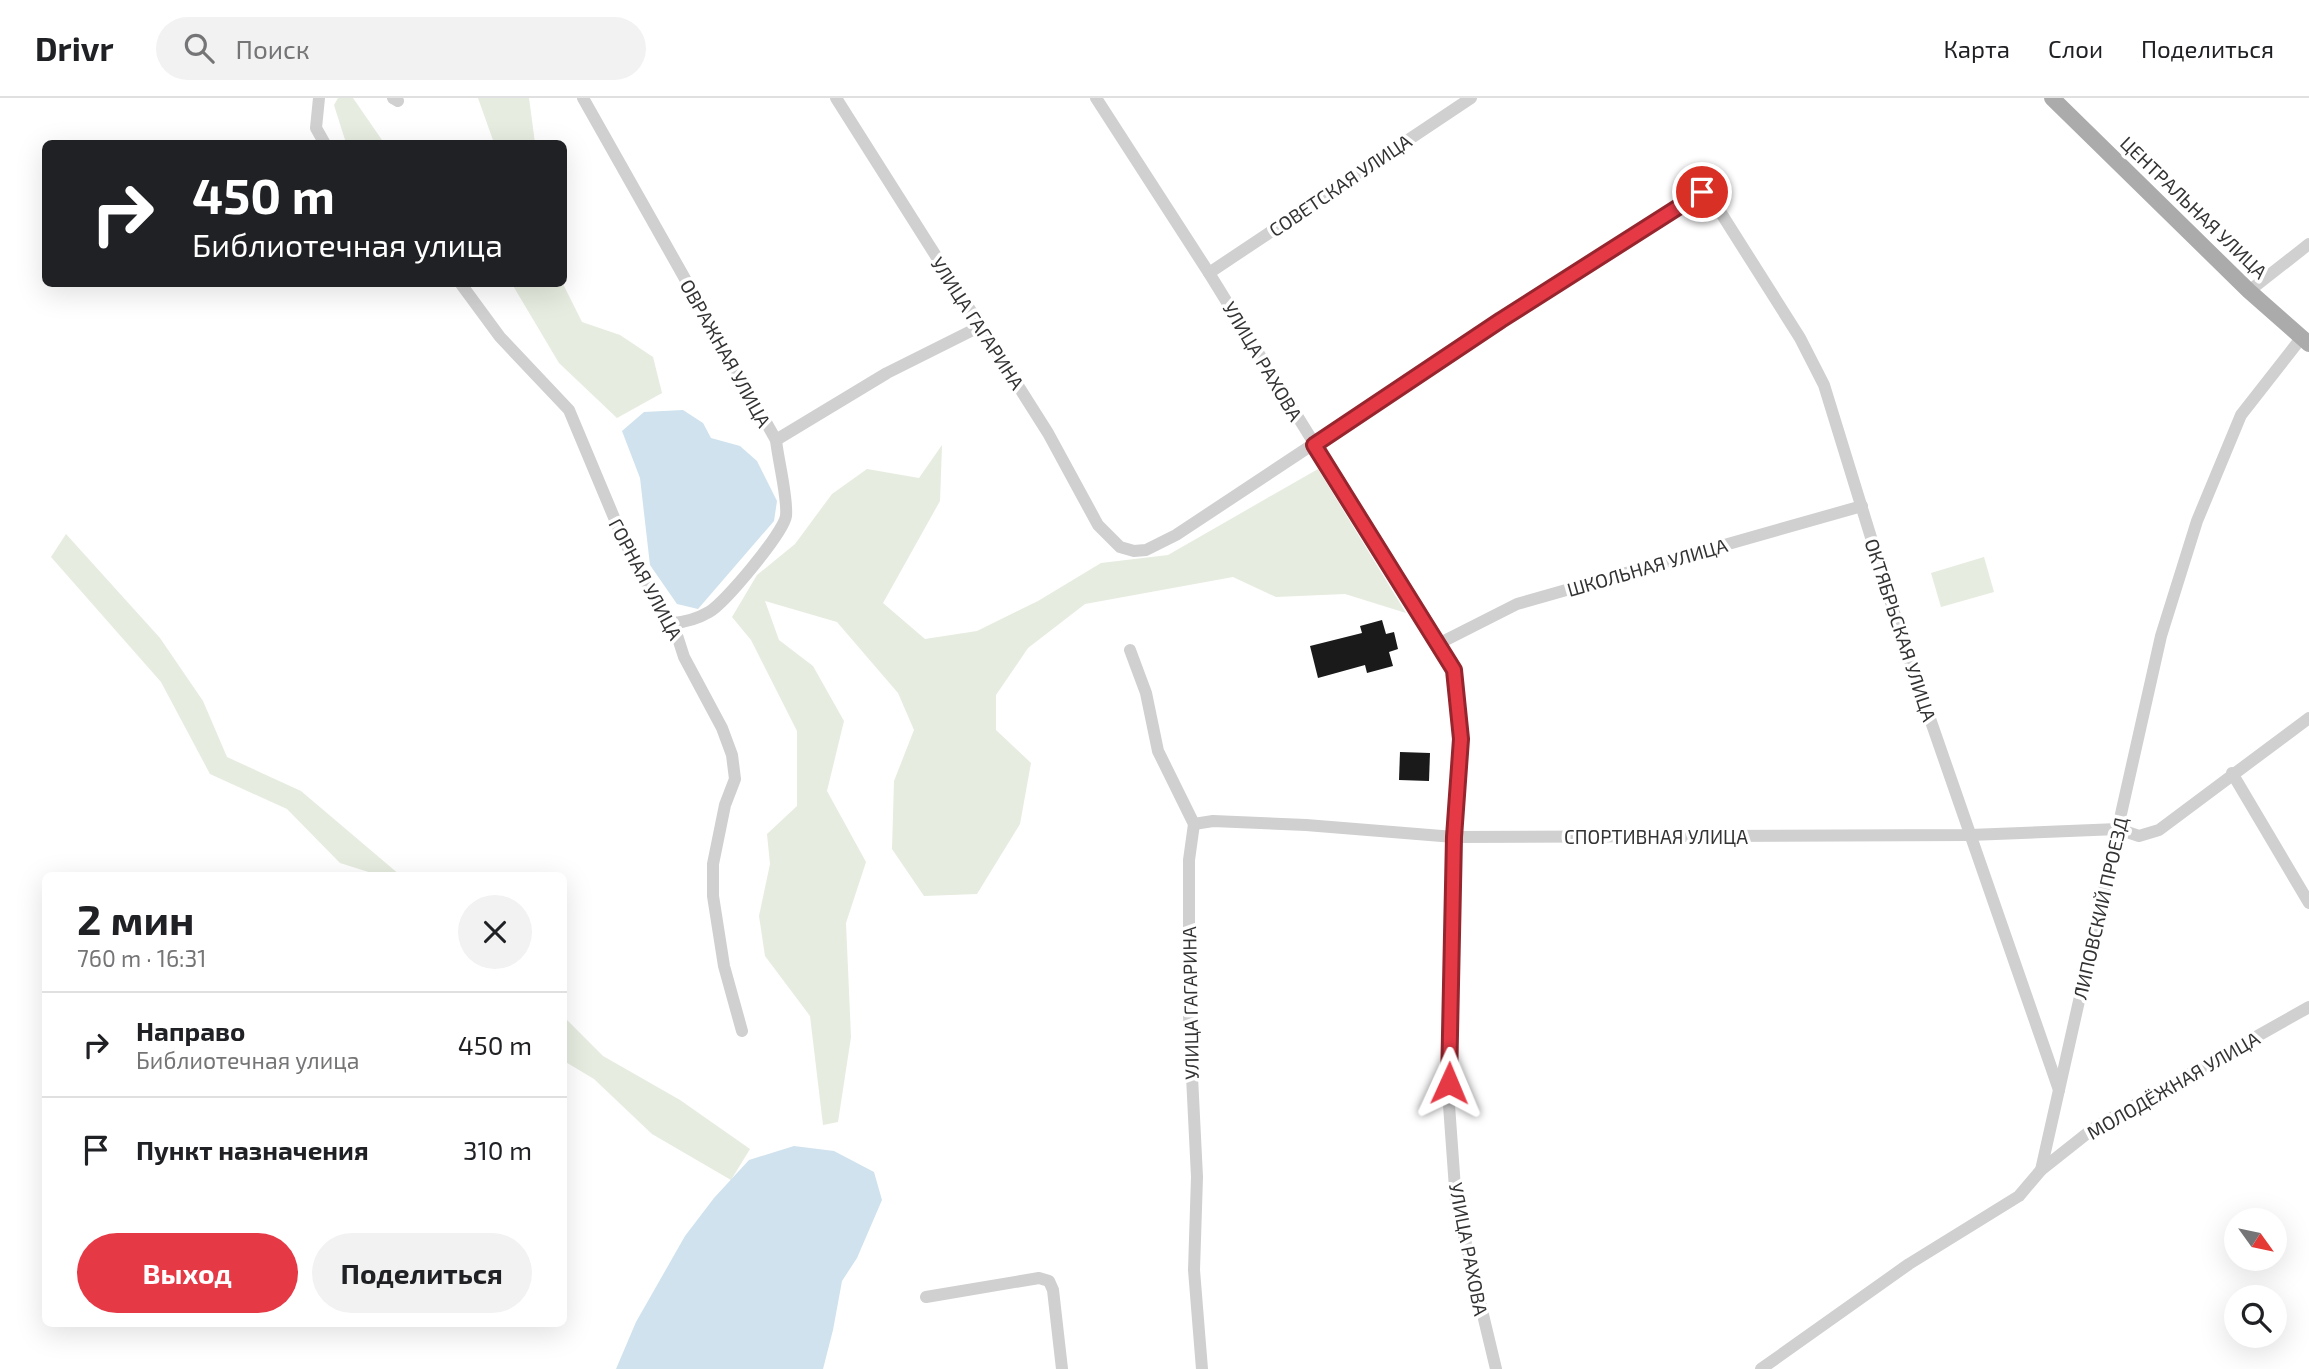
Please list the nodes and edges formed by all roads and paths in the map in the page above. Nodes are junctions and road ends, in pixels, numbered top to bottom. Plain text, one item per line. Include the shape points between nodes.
1 (319, 98) edge
2 (583, 98) edge
3 (836, 98) edge
4 (1096, 98) edge
5 (1471, 98) edge
6 (2052, 98) edge
7 (323, 140) edge
8 (2309, 244) edge
9 (1209, 273) junction
10 (463, 287) edge
11 (2249, 291) junction
12 (979, 327) junction
13 (2305, 340) edge
14 (776, 440) junction
15 (1314, 445) junction
16 (1862, 506) junction
17 (673, 623) junction
18 (1438, 644) junction
19 (1130, 650) dead end
20 (2309, 718) edge
21 (2232, 773) junction
22 (1194, 824) junction
23 (2119, 830) junction
24 (1970, 835) junction
25 (1454, 837) junction
26 (2309, 903) edge
27 (2309, 1007) edge
28 (742, 1031) dead end
29 (2059, 1090) junction
30 (2041, 1170) junction
31 (926, 1297) dead end
32 (1062, 1369) edge
33 (1202, 1369) edge
34 (1496, 1369) edge
35 (1761, 1369) edge

1 - 7 street via 316,128
2 - 14 street, ОВРАЖНАЯ УЛИЦА
3 - 12 street, УЛИЦА ГАГАРИНА
4 - 9 street, УЛИЦА РАХОВА
5 - 9 street, СОВЕТСКАЯ УЛИЦА
6 - 11 main road, ЦЕНТРАЛЬНАЯ УЛИЦА
8 - 11 street
9 - 15 street, УЛИЦА РАХОВА
10 - 17 street, ГОРНАЯ УЛИЦА via 500,337 569,410 622,539
11 - 13 main road, ЦЕНТРАЛЬНАЯ УЛИЦА
12 - 14 street, ОВРАЖНАЯ УЛИЦА via 887,373
12 - 15 street, УЛИЦА ГАГАРИНА via 1048,433 1098,525 1120,547 1146,551
13 - 23 street, ЛИПОВСКИЙ ПРОЕЗД via 2241,415 2197,521 2161,636
14 - 17 street via 786,513 783,526 737,585 710,611
15 - 16 street, ОКТЯБРЬСКАЯ УЛИЦА via 1702,192 1721,213 1810,356 1824,385
15 - 18 street, УЛИЦА РАХОВА
16 - 18 street, ШКОЛЬНАЯ УЛИЦА via 1517,604
16 - 24 street, ОКТЯБРЬСКАЯ УЛИЦА
17 - 28 street, ГОРНАЯ УЛИЦА via 684,657 732,755 735,779 715,854 713,896 724,965
18 - 25 street, УЛИЦА РАХОВА via 1454,670 1461,739
19 - 22 street via 1146,693 1158,751
20 - 21 street, СПОРТИВНАЯ УЛИЦА
21 - 23 street, СПОРТИВНАЯ УЛИЦА via 2159,830 2139,836
21 - 26 street
22 - 25 street, СПОРТИВНАЯ УЛИЦА via 1306,825
22 - 33 street, УЛИЦА ГАГАРИНА via 1189,860 1189,1016
23 - 24 street, СПОРТИВНАЯ УЛИЦА
23 - 29 street, ЛИПОВСКИЙ ПРОЕЗД
24 - 25 street, СПОРТИВНАЯ УЛИЦА
24 - 29 street, ОКТЯБРЬСКАЯ УЛИЦА
25 - 34 street, УЛИЦА РАХОВА via 1449,1105 1456,1202
27 - 30 street, МОЛОДЁЖНАЯ УЛИЦА via 2094,1128
29 - 30 street, ЛИПОВСКИЙ ПРОЕЗД
30 - 35 street, ЛИПОВСКИЙ ПРОЕЗД via 2020,1196 1909,1264
31 - 32 street via 1040,1278 1049,1281

